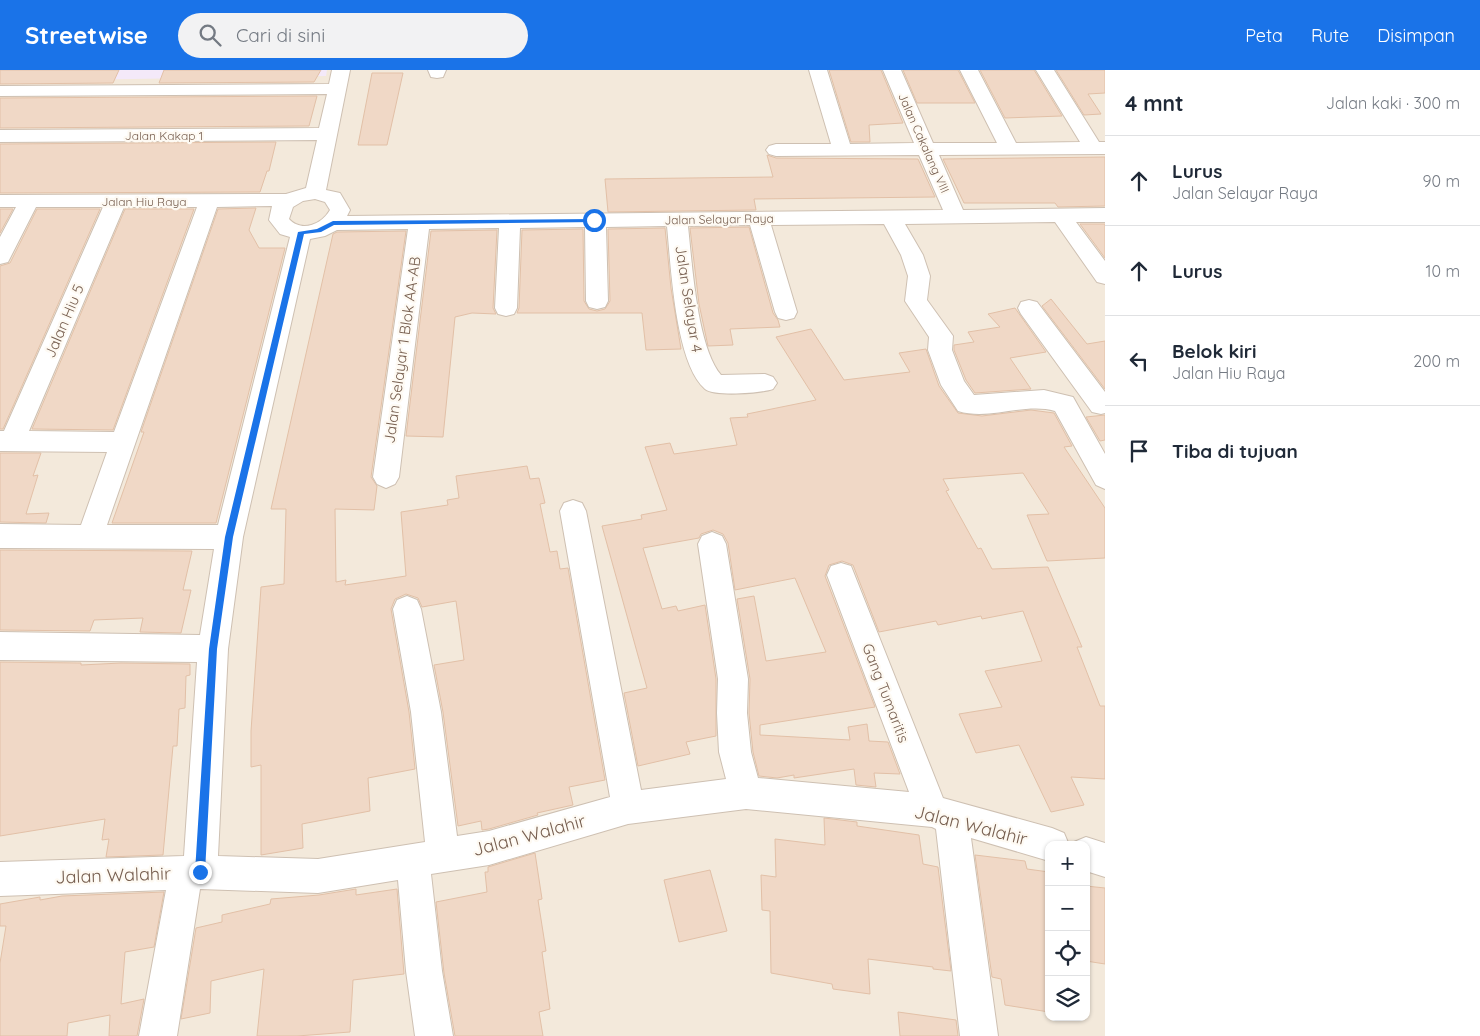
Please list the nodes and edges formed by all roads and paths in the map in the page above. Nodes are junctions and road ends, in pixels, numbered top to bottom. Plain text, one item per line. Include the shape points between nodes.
1 (342, 70) edge
2 (818, 70) edge
3 (892, 70) edge
4 (969, 70) edge
5 (1044, 70) edge
6 (4, 89) edge
7 (337, 90) junction
8 (328, 134) junction
9 (0, 136) edge
10 (1099, 148) edge
11 (927, 149) junction
12 (1010, 149) junction
13 (776, 150) dead end
14 (842, 150) junction
15 (315, 193) junction
16 (287, 200) junction
17 (29, 201) junction
18 (116, 201) junction
19 (209, 201) junction
20 (0, 202) edge
21 (1105, 215) edge
22 (956, 216) junction
23 (1060, 216) junction
24 (891, 217) junction
25 (759, 219) junction
26 (594, 220) junction
27 (677, 220) junction
28 (510, 221) junction
29 (419, 222) junction
30 (333, 223) junction
31 (301, 232) junction
32 (0, 256) edge
33 (1105, 277) edge
34 (597, 301) dead end
35 (506, 308) dead end
36 (1029, 308) dead end
37 (786, 312) dead end
38 (764, 383) dead end
39 (1103, 405) edge
40 (1066, 409) junction
41 (6, 441) edge
42 (123, 442) junction
43 (386, 477) dead end
44 (1105, 478) edge
45 (573, 511) dead end
46 (0, 536) edge
47 (90, 536) junction
48 (229, 537) junction
49 (712, 544) dead end
50 (841, 575) dead end
51 (408, 609) dead end
52 (0, 646) edge
53 (213, 649) junction
54 (746, 793) junction
55 (628, 808) junction
56 (942, 814) junction
57 (1045, 843) edge
58 (1090, 855) edge
59 (428, 858) junction
60 (1105, 860) edge
61 (193, 872) junction
62 (0, 879) edge
63 (158, 1036) edge
64 (434, 1036) edge
65 (979, 1036) edge

1 - 7 street
2 - 14 street
3 - 11 street, Jalan Cakalang VIII
4 - 12 street
5 - 10 street
6 - 7 street
7 - 8 street
8 - 9 street, Jalan Kakap 1
8 - 15 street
10 - 12 street
11 - 12 street
11 - 14 street
11 - 22 street, Jalan Cakalang VIII
13 - 14 street
15 - 16 street via 300,194
15 - 30 street via 333,198 340,210
16 - 19 street, Jalan Hiu Raya
16 - 31 street via 279,210 279,220 287,229
17 - 18 street, Jalan Hiu Raya
17 - 20 street, Jalan Hiu Raya
17 - 32 street
18 - 19 street, Jalan Hiu Raya
18 - 41 street, Jalan Hiu 5
19 - 42 street
21 - 23 street, Jalan Selayar Raya
22 - 23 street, Jalan Selayar Raya
22 - 24 street, Jalan Selayar Raya
23 - 33 street
24 - 25 street, Jalan Selayar Raya
24 - 40 street via 912,255 919,276 916,301 941,336 940,350 953,385 967,404 990,405 1048,398 1064,404
25 - 27 street, Jalan Selayar Raya
25 - 37 street
26 - 27 street, Jalan Selayar Raya
26 - 28 street, Jalan Selayar Raya
26 - 34 street
27 - 38 street, Jalan Selayar 4 via 690,320 703,369 715,384
28 - 29 street, Jalan Selayar Raya
28 - 35 street
29 - 30 street, Jalan Selayar Raya
29 - 43 street, Jalan Selayar 1 Blok AA-AB
30 - 31 street via 318,231
31 - 48 street
36 - 39 street
39 - 40 street
40 - 44 street
41 - 42 street
42 - 47 street
45 - 55 street
46 - 47 street
47 - 48 street
48 - 53 street
49 - 54 street via 733,679 735,752
50 - 56 street, Gang Tumaritis
51 - 59 street via 426,712
52 - 53 street
53 - 61 street
54 - 55 street, Jalan Walahir
54 - 56 street, Jalan Walahir
55 - 59 street, Jalan Walahir via 488,848
56 - 57 street, Jalan Walahir
56 - 65 street, Gang Tumaritis
58 - 60 street
59 - 61 street, Jalan Walahir via 318,876
59 - 64 street via 424,971
61 - 62 street, Jalan Walahir
61 - 63 street

